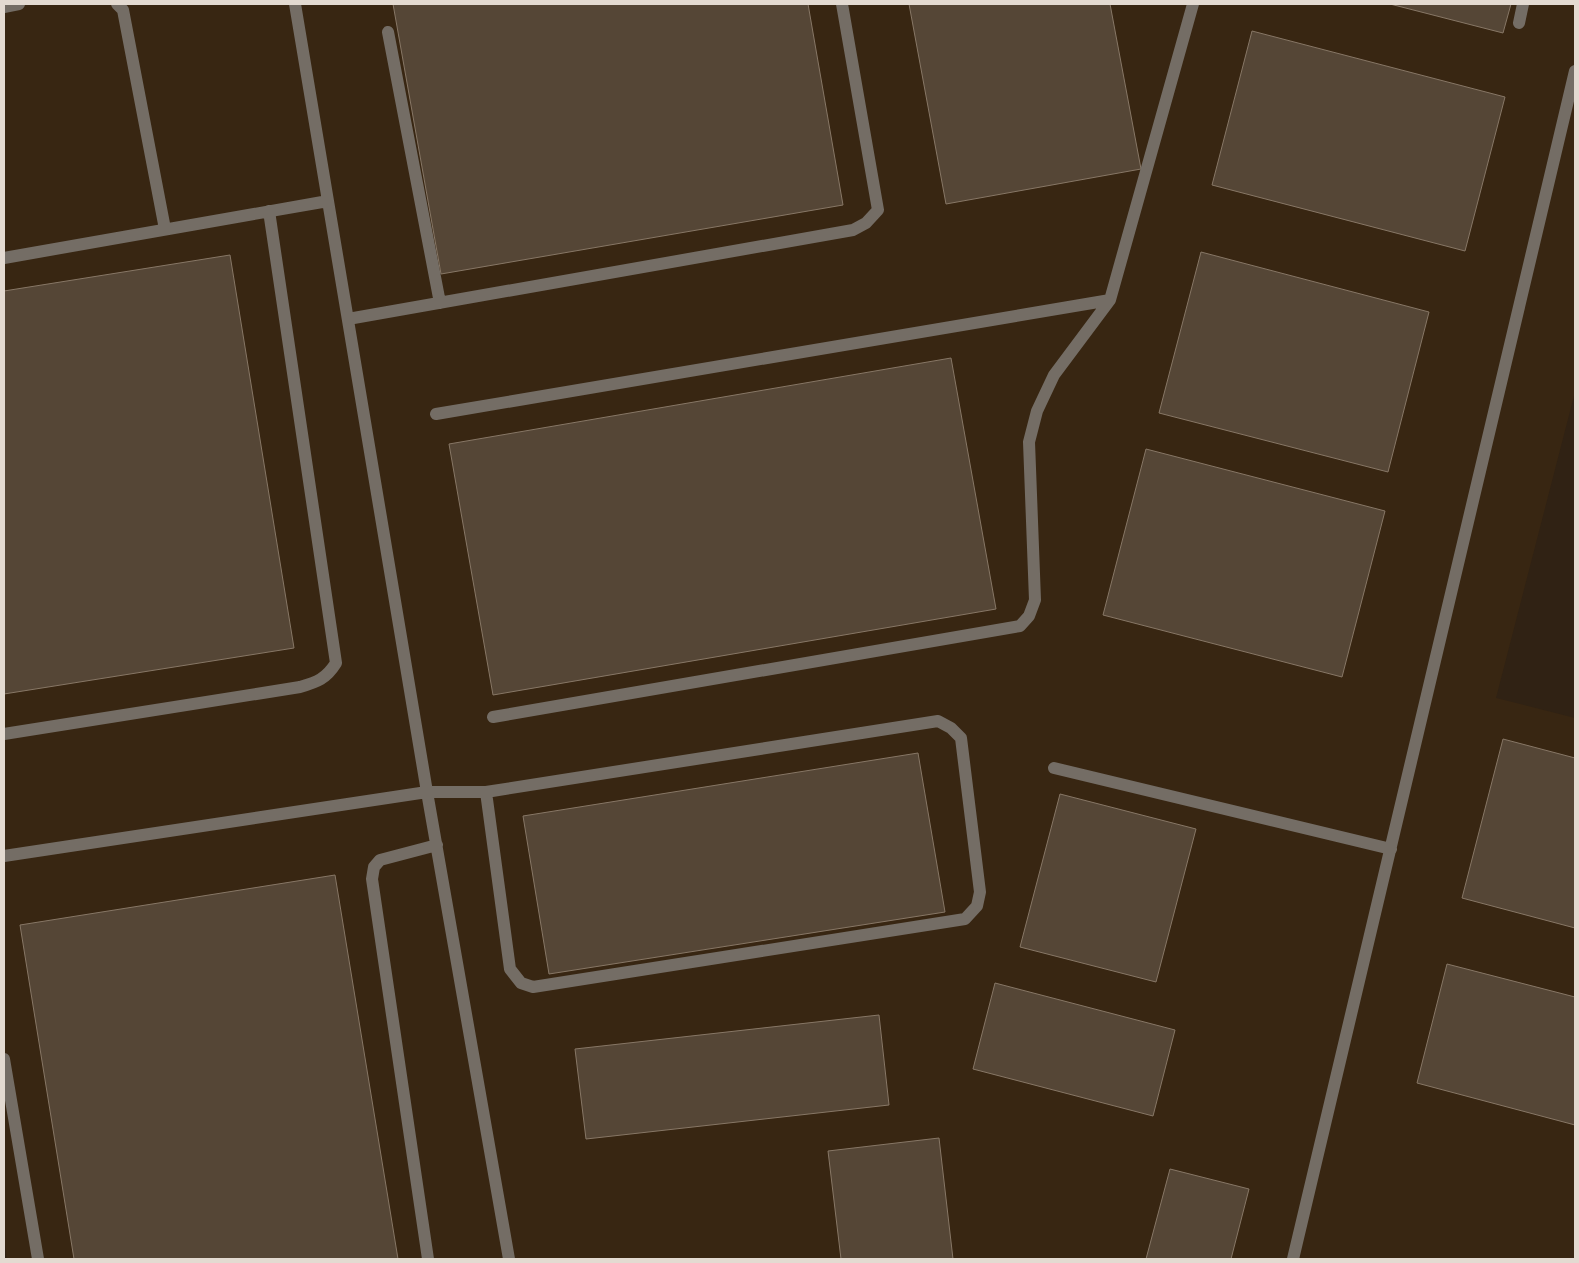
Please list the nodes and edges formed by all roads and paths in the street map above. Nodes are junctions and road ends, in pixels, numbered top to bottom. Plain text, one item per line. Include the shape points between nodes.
1 (19, 4) edge
2 (117, 4) edge
3 (295, 4) edge
4 (842, 4) edge
5 (1193, 4) edge
6 (1523, 4) edge
7 (4, 7) edge
8 (1519, 23) dead end
9 (388, 32) dead end
10 (1575, 71) edge
11 (328, 201) junction
12 (269, 212) junction
13 (165, 229) junction
14 (4, 258) edge
15 (1110, 300) junction
16 (440, 302) junction
17 (348, 319) junction
18 (436, 414) dead end
19 (493, 717) dead end
20 (4, 734) edge
21 (1054, 768) dead end
22 (427, 792) junction
23 (486, 792) junction
24 (437, 845) junction
25 (1391, 849) junction
26 (4, 856) edge
27 (4, 1059) edge
28 (38, 1259) edge
29 (428, 1259) edge
30 (509, 1259) edge
31 (1293, 1259) edge

1 - 7 lane
2 - 13 lane via 123,10
3 - 11 lane
4 - 16 lane via 878,210 866,223 853,230
5 - 15 lane
6 - 8 lane
9 - 16 lane
10 - 25 lane
11 - 12 lane
11 - 17 lane
12 - 13 lane
12 - 20 lane via 336,664 328,676 300,686
13 - 14 lane
15 - 18 lane
15 - 19 lane via 1054,376 1037,411 1029,442 1035,600 1029,616 1020,626
16 - 17 lane
17 - 22 lane
21 - 25 lane
22 - 23 lane
22 - 24 lane
22 - 26 lane
23 - 23 lane via 938,721 961,738 980,892 977,906 965,919 534,987 521,982 510,969
24 - 29 lane via 380,860 374,867 372,879
24 - 30 lane
25 - 31 lane
27 - 28 lane

